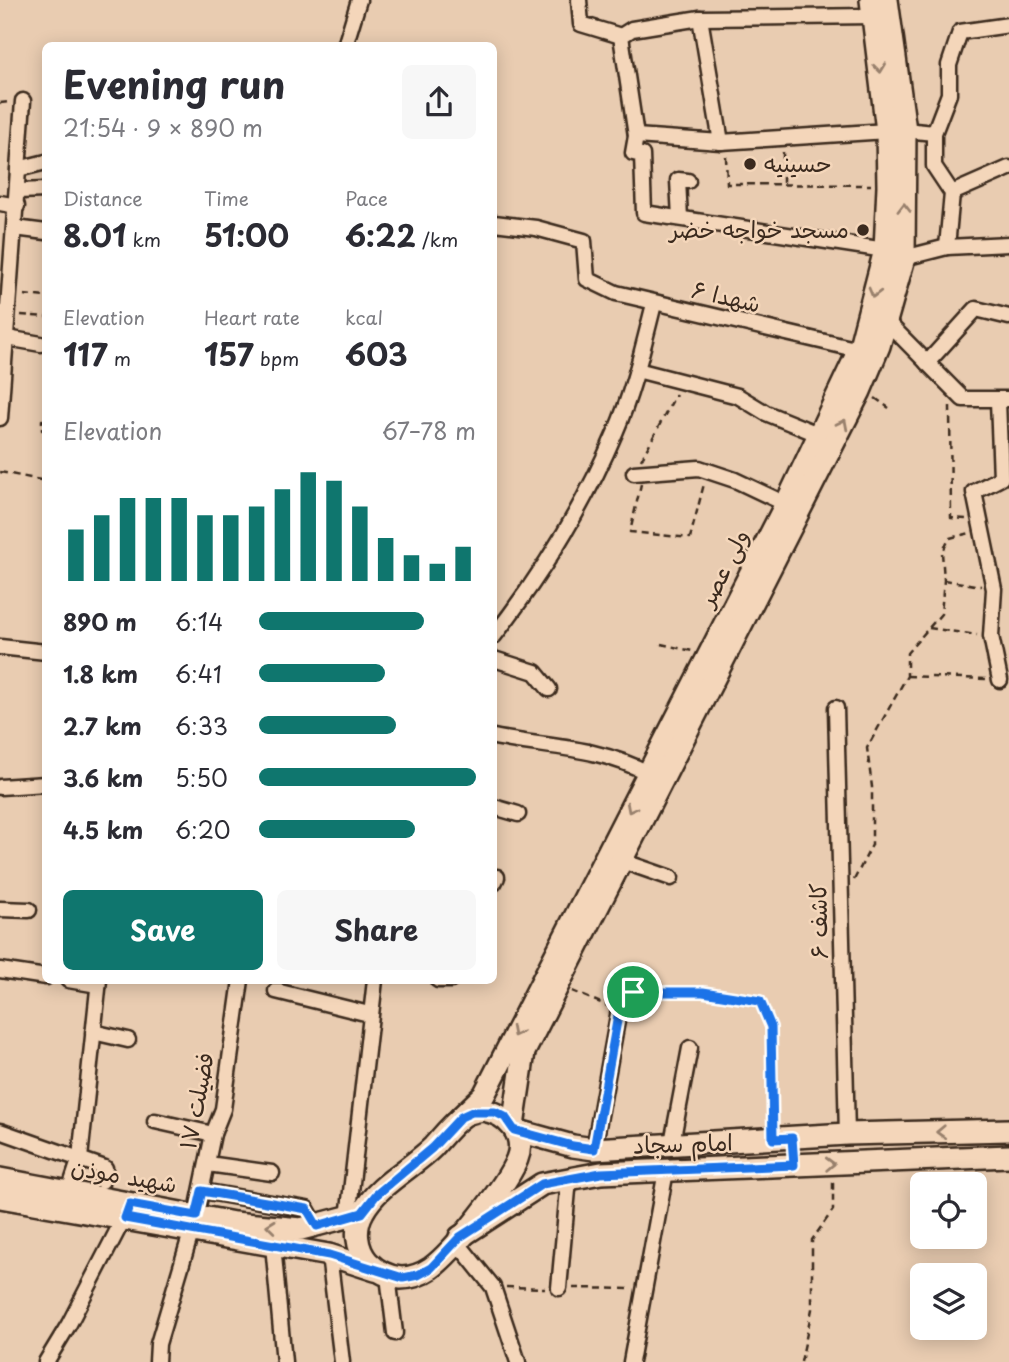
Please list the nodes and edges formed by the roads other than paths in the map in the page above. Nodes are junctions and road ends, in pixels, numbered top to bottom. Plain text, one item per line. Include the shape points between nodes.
1 (359, 0) edge
2 (579, 0) edge
3 (880, 8) edge
4 (700, 18) junction
5 (1009, 25) edge
6 (627, 32) junction
7 (346, 42) edge
8 (23, 101) dead end
9 (896, 130) junction
10 (934, 133) junction
11 (636, 136) junction
12 (723, 145) junction
13 (42, 163) edge
14 (1009, 167) edge
15 (18, 169) junction
16 (688, 181) dead end
17 (42, 191) edge
18 (952, 193) junction
19 (18, 199) junction
20 (0, 203) edge
21 (680, 218) junction
22 (497, 223) edge
23 (15, 228) junction
24 (42, 231) edge
25 (1009, 244) edge
26 (947, 247) junction
27 (894, 254) junction
28 (654, 304) junction
29 (1009, 317) edge
30 (887, 322) junction
31 (6, 338) junction
32 (41, 344) dead end
33 (859, 350) junction
34 (927, 363) junction
35 (637, 370) junction
36 (1, 398) edge
37 (1003, 400) edge
38 (0, 418) edge
39 (820, 435) junction
40 (639, 472) road end
41 (786, 504) junction
42 (497, 632) edge
43 (0, 647) edge
44 (42, 652) edge
45 (497, 660) edge
46 (1000, 680) road end
47 (549, 689) dead end
48 (836, 708) dead end
49 (497, 738) edge
50 (656, 776) junction
51 (42, 784) edge
52 (0, 787) edge
53 (497, 808) edge
54 (518, 814) dead end
55 (622, 861) junction
56 (671, 878) dead end
57 (0, 909) edge
58 (29, 910) dead end
59 (0, 970) edge
60 (42, 976) edge
61 (99, 984) edge
62 (240, 984) edge
63 (374, 984) edge
64 (276, 991) dead end
65 (619, 1010) road end
66 (369, 1014) junction
67 (93, 1032) junction
68 (128, 1040) dead end
69 (690, 1048) dead end
70 (516, 1092) junction
71 (461, 1117) junction
72 (155, 1121) dead end
73 (514, 1128) junction
74 (1009, 1130) edge
75 (0, 1131) edge
76 (213, 1134) junction
77 (847, 1134) junction
78 (545, 1139) junction
79 (782, 1139) junction
80 (672, 1143) junction
81 (594, 1149) junction
82 (1009, 1156) edge
83 (80, 1158) junction
84 (208, 1164) junction
85 (794, 1165) junction
86 (666, 1171) junction
87 (272, 1173) dead end
88 (0, 1179) edge
89 (569, 1179) junction
90 (102, 1181) dead end
91 (202, 1191) junction
92 (0, 1197) edge
93 (66, 1201) junction
94 (128, 1211) junction
95 (355, 1216) junction
96 (193, 1223) junction
97 (317, 1226) junction
98 (458, 1239) junction
99 (273, 1245) junction
100 (329, 1255) junction
101 (385, 1274) junction
102 (559, 1288) dead end
103 (395, 1333) dead end
104 (46, 1362) edge
105 (157, 1362) edge
106 (284, 1362) edge
107 (342, 1362) edge
108 (518, 1362) edge
109 (631, 1362) edge

1 - 7 street
2 - 6 street via 581,24
3 - 4 street
3 - 9 main road, ولی عصر
4 - 6 street
4 - 12 street
5 - 10 street via 960,32 949,65 949,94
6 - 11 street
8 - 15 street
9 - 10 street
9 - 12 street
27 -> 9 main road, ولی عصر
9 - 27 main road, ولی عصر via 888,186
10 - 18 street via 934,166
11 - 12 street
11 - 21 street via 633,153 642,155 644,213
13 - 15 street
14 - 18 street
15 - 19 street
16 - 21 street via 678,180
17 - 19 street
18 - 26 street
19 - 20 street
19 - 23 street
21 - 27 street
22 - 28 street, شهدا ۶ via 584,241 587,279
23 - 24 street
23 - 31 street
25 - 26 street
26 - 27 street
27 - 30 main road, ولی عصر
27 -> 33 main road, ولی عصر
28 - 33 street, شهدا ۶
28 - 35 street
29 - 34 street via 976,309
30 - 34 street
50 -> 30 main road, ولی عصر via 860,391
31 - 32 street
31 - 36 street
33 - 39 main road, ولی عصر
34 - 37 street via 963,399
35 - 39 street via 738,397
35 - 42 street via 587,494
36 - 38 street
37 - 46 street via 1001,478 974,492 994,589 991,636
39 - 41 main road, ولی عصر
40 - 41 street via 699,468
41 - 50 main road, ولی عصر via 709,656
43 - 44 street
45 - 47 street via 535,672
48 - 77 street, کاشف ۶
49 - 50 street via 594,750
50 - 55 main road, ولی عصر
50 -> 71 main road, ولی عصر via 484,1095
51 - 52 street
53 - 54 street
55 - 56 street
55 - 70 main road, ولی عصر via 524,1052
57 - 58 street
59 - 60 street
61 - 67 street
62 - 76 street, فضیلت ۱۷ via 223,1109
63 - 66 street
64 - 66 street
65 - 81 street
66 - 95 street
67 - 68 street
67 - 83 street
69 - 80 street
70 - 73 main road, ولی عصر
70 - 78 main road via 522,1109
71 - 73 main road, امام سجاد via 483,1110 505,1117
71 - 95 main road, ولی عصر
72 - 76 street
73 - 78 main road, امام سجاد
73 - 98 main road, ولی عصر via 517,1159
74 -> 77 main road, امام سجاد
75 - 83 street
76 - 84 street, فضیلت ۱۷
77 - 79 main road, امام سجاد
78 - 81 main road, امام سجاد
79 - 80 main road, امام سجاد
79 - 85 main road
80 - 81 main road, امام سجاد
85 -> 82 main road, امام سجاد
83 - 90 street via 104,1167
83 - 93 street
84 - 87 street
84 - 91 street, فضیلت ۱۷
85 - 86 main road, امام سجاد
86 - 89 main road, امام سجاد
86 - 109 street
88 - 93 main road, شهید موذن
89 - 98 main road, امام سجاد via 542,1184
89 - 102 street
91 - 96 street, فضیلت ۱۷
91 - 97 street via 307,1209
92 - 93 main road, شهید موذن
93 - 94 main road, شهید موذن
94 - 96 main road, شهید موذن
94 - 104 street
95 - 97 main road, شهید موذن
95 - 101 main road via 364,1257
97 -> 96 main road, شهید موذن
96 - 99 main road, شهید موذن
96 - 105 street, فضیلت ۱۷ via 158,1344
98 - 101 main road via 418,1275
98 - 108 street via 493,1287
99 - 100 main road, شهید موذن
99 - 106 street
100 - 101 main road, شهید موذن
100 - 107 street
101 - 103 street

